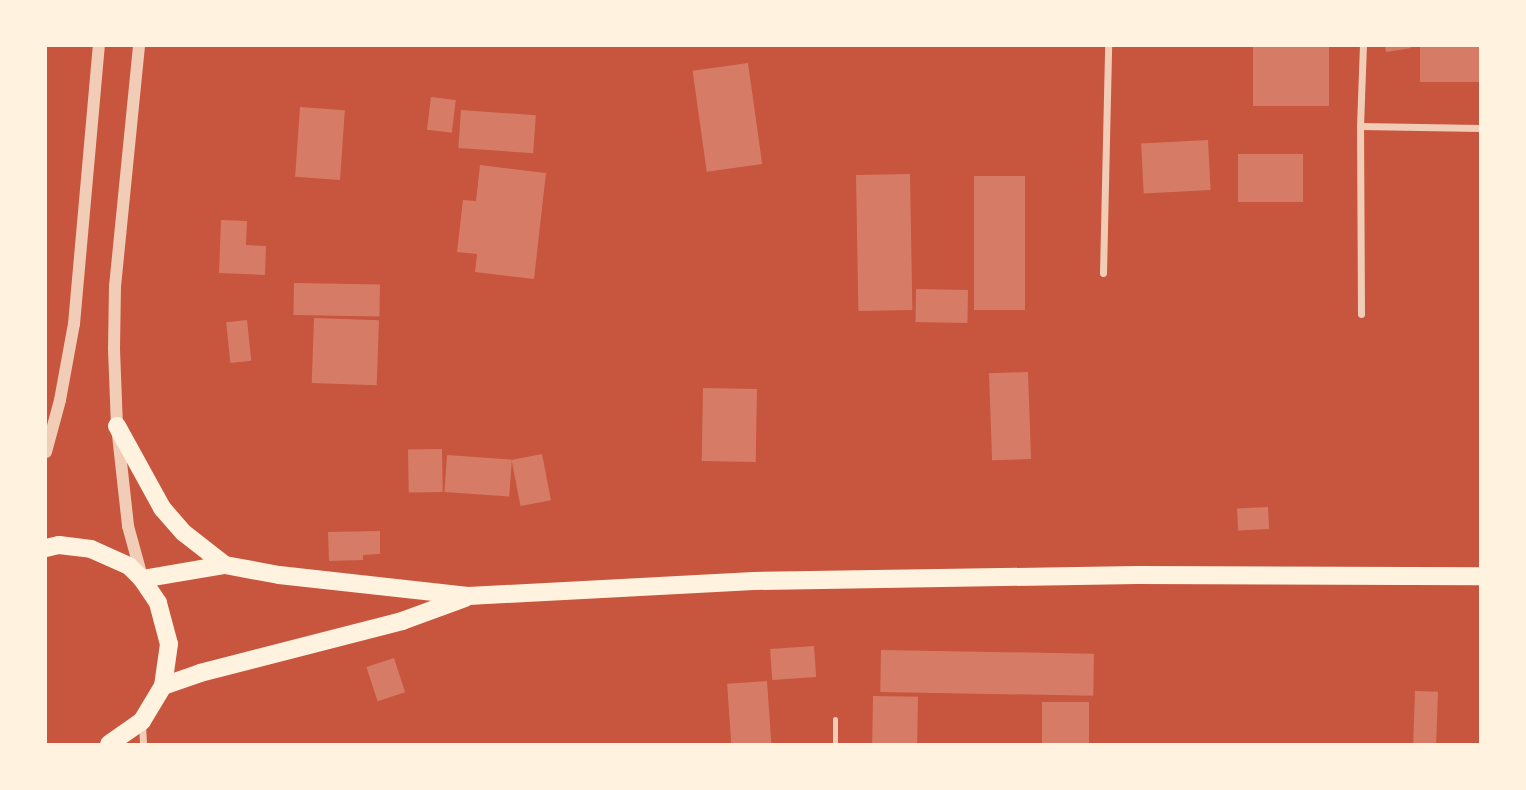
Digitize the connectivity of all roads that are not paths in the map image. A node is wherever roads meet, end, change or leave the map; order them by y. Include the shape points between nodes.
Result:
1 (99, 46) edge
2 (139, 46) edge
3 (1108, 46) edge
4 (1363, 46) edge
5 (1360, 126) junction
6 (1480, 128) edge
7 (1104, 273) dead end
8 (1361, 314) dead end
9 (117, 426) junction
10 (46, 452) edge
11 (46, 548) edge
12 (225, 565) junction
13 (1480, 576) edge
14 (142, 579) junction
15 (468, 596) junction
16 (163, 686) junction
17 (835, 719) dead end
18 (142, 721) junction
19 (109, 744) edge
20 (143, 744) edge
21 (835, 744) edge

1 - 10 street via 74,324
2 - 9 street via 119,238 114,349
3 - 7 street
4 - 5 street
5 - 6 street
5 - 8 street
9 - 12 main road via 162,509
9 - 14 street via 128,526
11 - 14 main road via 91,549 129,566
12 - 14 main road
12 - 15 main road
13 - 15 main road via 754,581
14 - 16 main road via 158,603 169,644
15 - 16 main road via 402,621
16 - 18 main road
17 - 21 lane
18 - 19 main road
18 - 20 street

